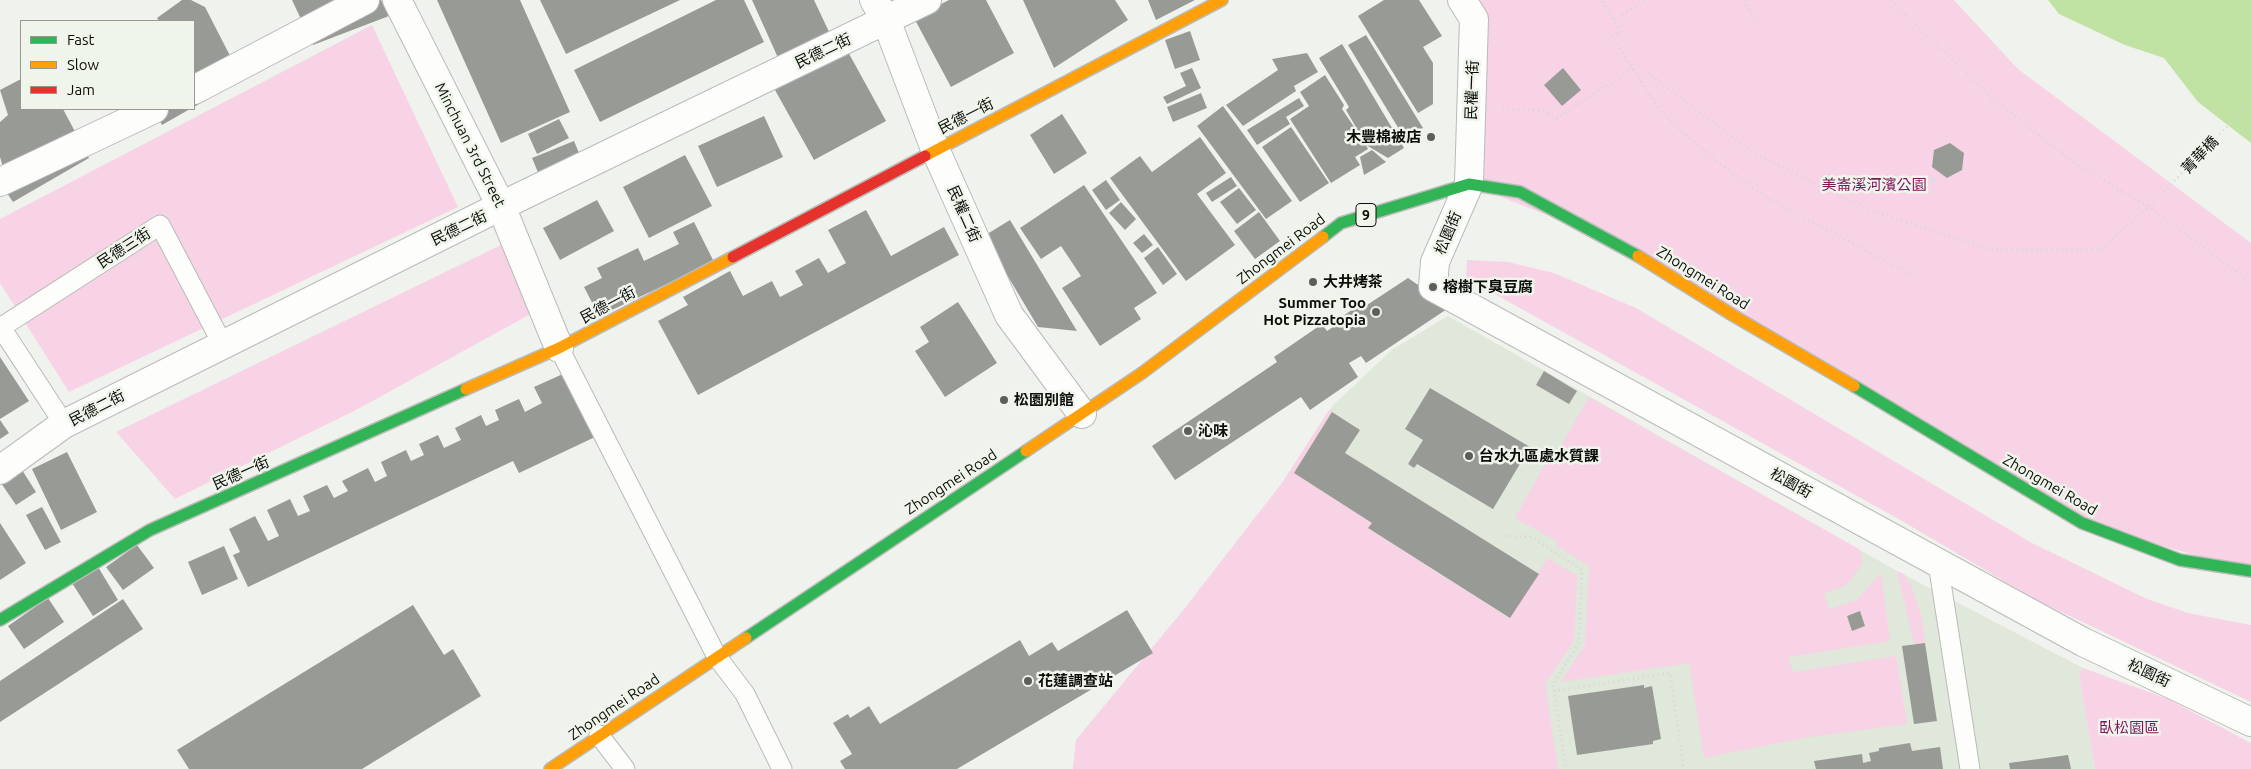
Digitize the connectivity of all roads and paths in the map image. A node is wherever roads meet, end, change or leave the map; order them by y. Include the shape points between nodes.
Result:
1 (365, 0) edge
2 (397, 0) edge
3 (927, 0) edge
4 (1222, 0) edge
5 (1462, 0) edge
6 (1600, 0) edge
7 (1645, 0) edge
8 (1744, 0) edge
9 (1891, 0) edge
10 (880, 10) edge
11 (1614, 20) junction
12 (1758, 22) dead end
13 (1633, 69) junction
14 (1648, 73) dead end
15 (195, 89) edge
16 (2251, 102) edge
17 (1471, 108) junction
18 (152, 110) edge
19 (935, 149) junction
20 (0, 182) edge
21 (1469, 184) junction
22 (502, 206) junction
23 (2148, 207) junction
24 (1916, 278) dead end
25 (2251, 282) edge
26 (0, 327) edge
27 (223, 345) junction
28 (559, 348) junction
29 (1082, 414) junction
30 (64, 424) junction
31 (0, 470) edge
32 (1505, 536) dead end
33 (1938, 563) junction
34 (2251, 571) edge
35 (0, 620) edge
36 (717, 657) junction
37 (1554, 691) junction
38 (2251, 722) edge
39 (599, 735) junction
40 (550, 769) edge
41 (625, 769) edge
42 (782, 769) edge
43 (1566, 769) edge
44 (1684, 769) edge
45 (1970, 769) edge

1 - 15 street
2 - 22 street, Minchuan 3rd Street
3 - 10 street, 民德二街
4 - 19 main road, 民德一街
5 - 17 street, 民權一街 via 1474,19
6 - 11 path
7 - 11 path
8 - 12 path
9 - 23 path via 1990,97 2078,165
10 - 19 street, 民權二街
10 - 22 street, 民德二街
11 - 13 path via 1621,32 1612,37
13 - 17 path via 1557,118 1540,110
13 - 24 path via 1662,114 1708,155 1766,197
14 - 23 path, 菁華橋 via 1752,153 1877,213 1993,250 2100,250
16 - 23 path, 菁華橋
17 - 21 street, 民權一街
18 - 20 street
19 - 28 main road, 民德一街
19 - 29 street, 民權二街 via 1009,315
21 - 29 main road, Zhongmei Road / 9 via 1341,223 1142,373
21 - 33 street, 松園街 via 1435,262 1433,287
21 - 34 main road, Zhongmei Road / 9 via 1520,192 1617,243 2082,523 2180,560
22 - 27 street, 民德二街
22 - 28 street, Minchuan 3rd Street
23 - 25 path
26 - 27 lane, 民德三街 via 160,225
26 - 30 lane
27 - 30 street, 民德二街
28 - 35 main road, 民德一街 via 150,530
28 - 36 lane
29 - 36 main road, Zhongmei Road / 9
30 - 31 street, 民德二街
32 - 37 path via 1532,538 1582,570 1579,643 1553,684
33 - 38 street, 松園街 via 2083,642
33 - 45 lane
36 - 39 main road, Zhongmei Road / 9
36 - 42 lane via 745,694
37 - 43 path
37 - 44 path via 1670,674
39 - 40 main road, Zhongmei Road / 9
39 - 41 lane

